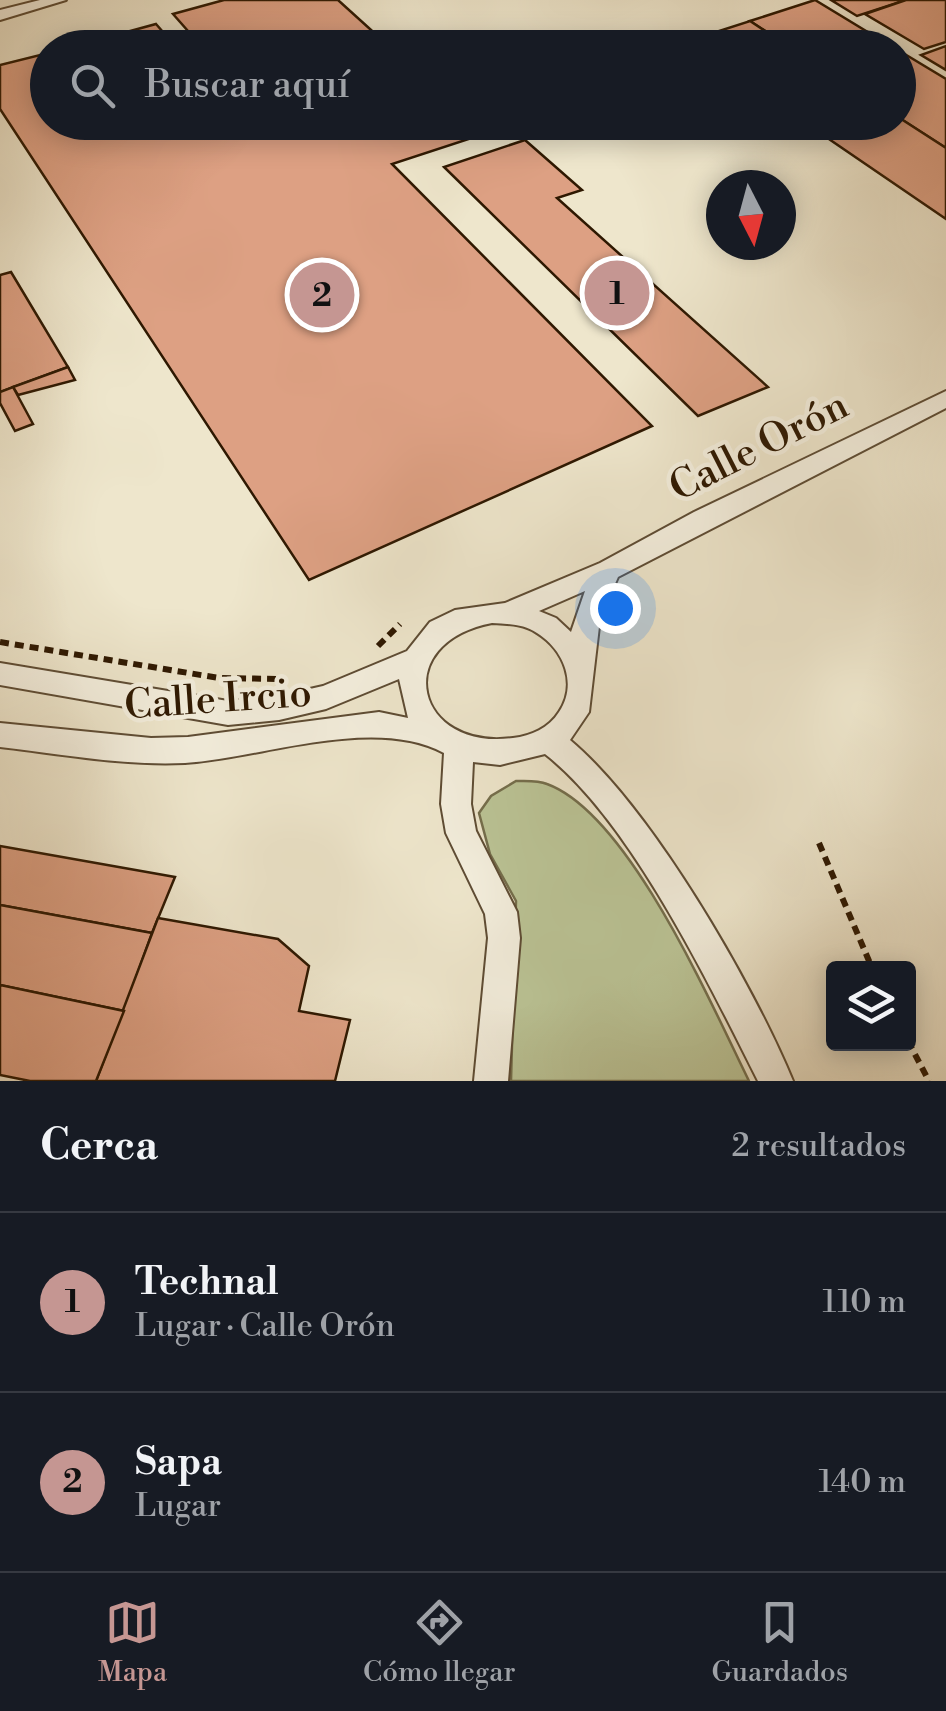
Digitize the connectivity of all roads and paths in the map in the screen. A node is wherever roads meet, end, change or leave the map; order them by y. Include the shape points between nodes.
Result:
1 (58, 0) edge
2 (0, 15) edge
3 (946, 399) edge
4 (610, 570) junction
5 (510, 612) junction
6 (400, 624) dead end
7 (0, 642) edge
8 (374, 650) dead end
9 (415, 660) junction
10 (581, 672) junction
11 (0, 674) edge
12 (292, 678) dead end
13 (0, 735) edge
14 (548, 740) junction
15 (450, 742) junction
16 (819, 843) dead end
17 (869, 961) edge
18 (913, 1051) edge
19 (491, 1081) edge
20 (776, 1081) edge
21 (929, 1081) edge

1 - 2 street
3 - 4 street, Calle Orón
4 - 5 street, Calle Orón
4 - 10 street via 586,621
5 - 9 street via 452,620 429,637
5 - 10 street via 543,622 568,644
6 - 8 path
7 - 12 path via 219,678
9 - 11 street, Calle Ircio via 326,698 228,713
9 - 15 street via 411,687 420,714
10 - 14 street via 580,698 569,721
13 - 15 street, Calle Ircio via 188,750 379,724
14 - 15 street via 505,754
14 - 20 street via 599,788 661,872 716,961
15 - 19 street via 460,832 501,912
16 - 17 path
18 - 21 path

